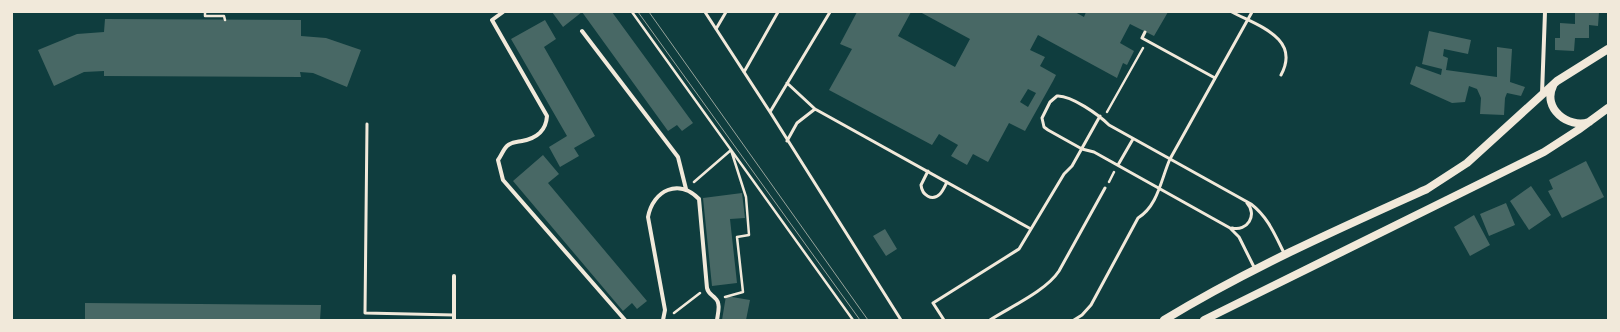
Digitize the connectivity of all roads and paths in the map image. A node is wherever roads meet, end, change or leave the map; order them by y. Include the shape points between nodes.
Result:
1 (205, 12) edge
2 (503, 12) edge
3 (632, 12) edge
4 (706, 12) edge
5 (726, 12) edge
6 (778, 12) edge
7 (830, 12) edge
8 (1232, 12) edge
9 (1252, 12) edge
10 (1544, 12) edge
11 (224, 20) dead end
12 (1247, 20) junction
13 (716, 28) junction
14 (582, 31) dead end
15 (1145, 32) dead end
16 (1147, 41) junction
17 (1608, 48) edge
18 (744, 72) junction
19 (1281, 74) dead end
20 (1215, 78) junction
21 (1557, 81) junction
22 (787, 83) junction
23 (1542, 94) junction
24 (1608, 108) edge
25 (815, 109) junction
26 (770, 112) junction
27 (1100, 116) junction
28 (1595, 118) junction
29 (367, 124) dead end
30 (1133, 139) junction
31 (787, 140) junction
32 (1082, 149) junction
33 (731, 150) junction
34 (1170, 159) junction
35 (1118, 165) junction
36 (928, 171) junction
37 (947, 182) junction
38 (1105, 188) joint
39 (1160, 188) junction
40 (686, 189) junction
41 (1245, 201) junction
42 (1230, 228) junction
43 (1031, 229) junction
44 (1285, 255) junction
45 (1256, 270) junction
46 (454, 276) dead end
47 (707, 288) junction
48 (716, 299) junction
49 (454, 315) junction
50 (672, 315) dead end
51 (454, 320) edge
52 (625, 320) edge
53 (664, 320) edge
54 (717, 320) edge
55 (853, 320) edge
56 (901, 320) edge
57 (944, 320) edge
58 (990, 320) edge
59 (1074, 320) edge
60 (1164, 320) edge
61 (1204, 320) edge

1 - 11 path via 206,16 224,16
2 - 52 street via 492,20 547,116 545,128 541,133 524,141 514,142 502,153 498,160 503,180
3 - 33 path
4 - 13 lane
5 - 13 lane
6 - 18 lane
7 - 22 lane
8 - 12 lane
9 - 12 lane
10 - 23 street
12 - 19 lane via 1274,35 1284,44 1287,56
12 - 20 lane
13 - 18 lane
14 - 40 street via 678,157
15 - 16 lane via 1142,38
16 - 20 lane
16 - 27 path via 1108,111
17 - 21 main road
18 - 26 lane
20 - 34 lane
21 - 23 main road
21 - 28 main road via 1550,92 1550,101 1560,116 1581,124
22 - 25 lane
22 - 26 lane
23 - 44 main road via 1467,163 1448,176 1427,189
24 - 28 main road
25 - 31 lane via 797,123
25 - 36 lane
26 - 31 lane
27 - 30 lane via 1109,125
27 - 32 lane
27 - 32 lane via 1062,96 1053,98 1043,114 1044,127
28 - 61 main road via 1544,152
29 - 49 lane via 365,313
30 - 34 lane
30 - 35 lane
31 - 56 lane
32 - 35 lane via 1094,152
32 - 43 lane
33 - 40 path
33 - 48 path via 746,197 749,234 737,237 743,292
33 - 55 path
34 - 39 lane
34 - 41 lane
35 - 38 path
35 - 39 lane
36 - 37 lane
36 - 37 lane via 921,185 923,193 927,196 939,195
37 - 43 lane
38 - 58 lane via 1052,280 1044,288
39 - 42 lane
39 - 59 lane via 1146,214 1138,218 1091,305
40 - 47 street via 699,199
40 - 53 street via 668,189 653,203 648,217 665,310
41 - 42 lane via 1252,210 1250,221 1241,228
41 - 44 lane via 1265,217
42 - 45 lane via 1239,237
43 - 57 lane via 1015,252 933,303
44 - 45 main road
45 - 60 main road via 1201,297
46 - 49 street
47 - 48 street
47 - 50 path
48 - 54 street via 719,307
49 - 51 street

